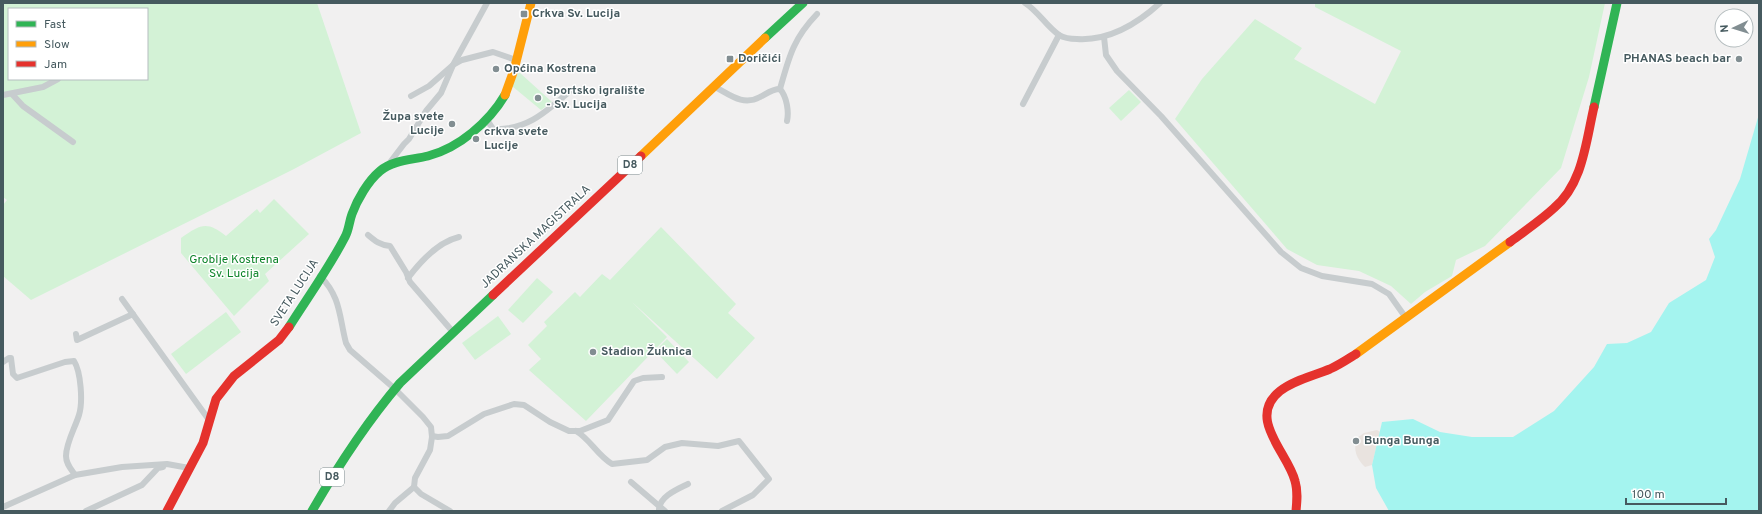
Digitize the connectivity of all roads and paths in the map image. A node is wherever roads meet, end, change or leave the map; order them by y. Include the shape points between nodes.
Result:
1 (487, 3) edge
2 (531, 3) edge
3 (802, 3) edge
4 (1160, 3) edge
5 (1617, 3) edge
6 (1029, 4) edge
7 (817, 14) dead end
8 (1059, 35) junction
9 (1104, 37) junction
10 (516, 60) junction
11 (453, 65) junction
12 (56, 80) edge
13 (713, 86) junction
14 (780, 90) junction
15 (569, 92) dead end
16 (12, 94) junction
17 (3, 95) edge
18 (411, 96) dead end
19 (1023, 104) dead end
20 (487, 120) junction
21 (786, 121) dead end
22 (73, 142) dead end
23 (387, 167) junction
24 (368, 235) dead end
25 (459, 237) dead end
26 (320, 276) junction
27 (408, 278) junction
28 (122, 299) dead end
29 (133, 314) junction
30 (1406, 318) junction
31 (453, 332) junction
32 (76, 334) dead end
33 (3, 362) edge
34 (662, 377) dead end
35 (395, 389) junction
36 (209, 420) junction
37 (576, 430) junction
38 (432, 436) junction
39 (189, 468) junction
40 (75, 475) junction
41 (630, 482) dead end
42 (688, 484) dead end
43 (414, 487) junction
44 (3, 507) edge
45 (659, 508) edge
46 (86, 511) edge
47 (167, 511) edge
48 (312, 511) edge
49 (389, 511) edge
50 (450, 511) edge
51 (666, 511) edge
52 (722, 511) edge
53 (1296, 511) edge

1 - 11 street, SVETA LUCIJA
2 - 10 street, SVETA LUCIJA
3 - 13 street, JADRANSKA MAGISTRALA / D8
4 - 9 street via 1130,26
5 - 30 street via 1581,165 1568,194 1555,208
6 - 8 street
7 - 14 street via 804,27 792,48
8 - 9 street via 1085,39
8 - 19 street
9 - 30 street via 1106,54 1117,72 1166,121 1281,252 1301,268 1322,276 1372,284 1389,294
10 - 11 street, SVETA LUCIJA via 488,52
10 - 20 street, SVETA LUCIJA via 506,92
11 - 18 street, SVETA LUCIJA via 429,86
11 - 23 street, SVETA LUCIJA via 441,93
12 - 16 street
13 - 14 street via 734,98 748,101 758,99 772,90
13 - 31 street, JADRANSKA MAGISTRALA / D8
14 - 21 street via 788,110
15 - 20 street via 528,124 501,130 493,129
16 - 17 street
16 - 22 street via 23,106
20 - 23 street, SVETA LUCIJA via 445,150 425,157 395,162
23 - 26 street, SVETA LUCIJA via 373,179 354,209 349,230
24 - 27 street via 384,246 390,246
25 - 27 street via 435,249
26 - 35 street via 332,290 350,350
26 - 36 street, SVETA LUCIJA via 279,340 234,376 222,390
27 - 31 street
28 - 29 street
29 - 32 street via 77,340
29 - 36 street
30 - 53 street via 1329,370 1282,389 1270,402 1267,424 1296,478
31 - 35 street, JADRANSKA MAGISTRALA / D8
33 - 40 street via 11,358 13,374 17,378 65,362 74,361 78,367 80,413 66,456 68,466
34 - 37 street via 634,381 608,420
35 - 38 street via 424,417 431,427
35 - 48 street, JADRANSKA MAGISTRALA / D8 via 353,444
36 - 39 street, SVETA LUCIJA via 203,443
37 - 38 street via 569,431 524,405 514,404 484,414 448,436
37 - 52 street via 612,464 647,460 665,447 682,443 718,446 739,441 769,479 753,495
38 - 43 street via 430,450 415,478
39 - 40 street via 167,464 122,467
39 - 46 street via 158,468 142,485
39 - 47 street, SVETA LUCIJA
40 - 44 street
41 - 45 street
42 - 45 street via 670,492
43 - 49 street
43 - 50 street
45 - 51 street

